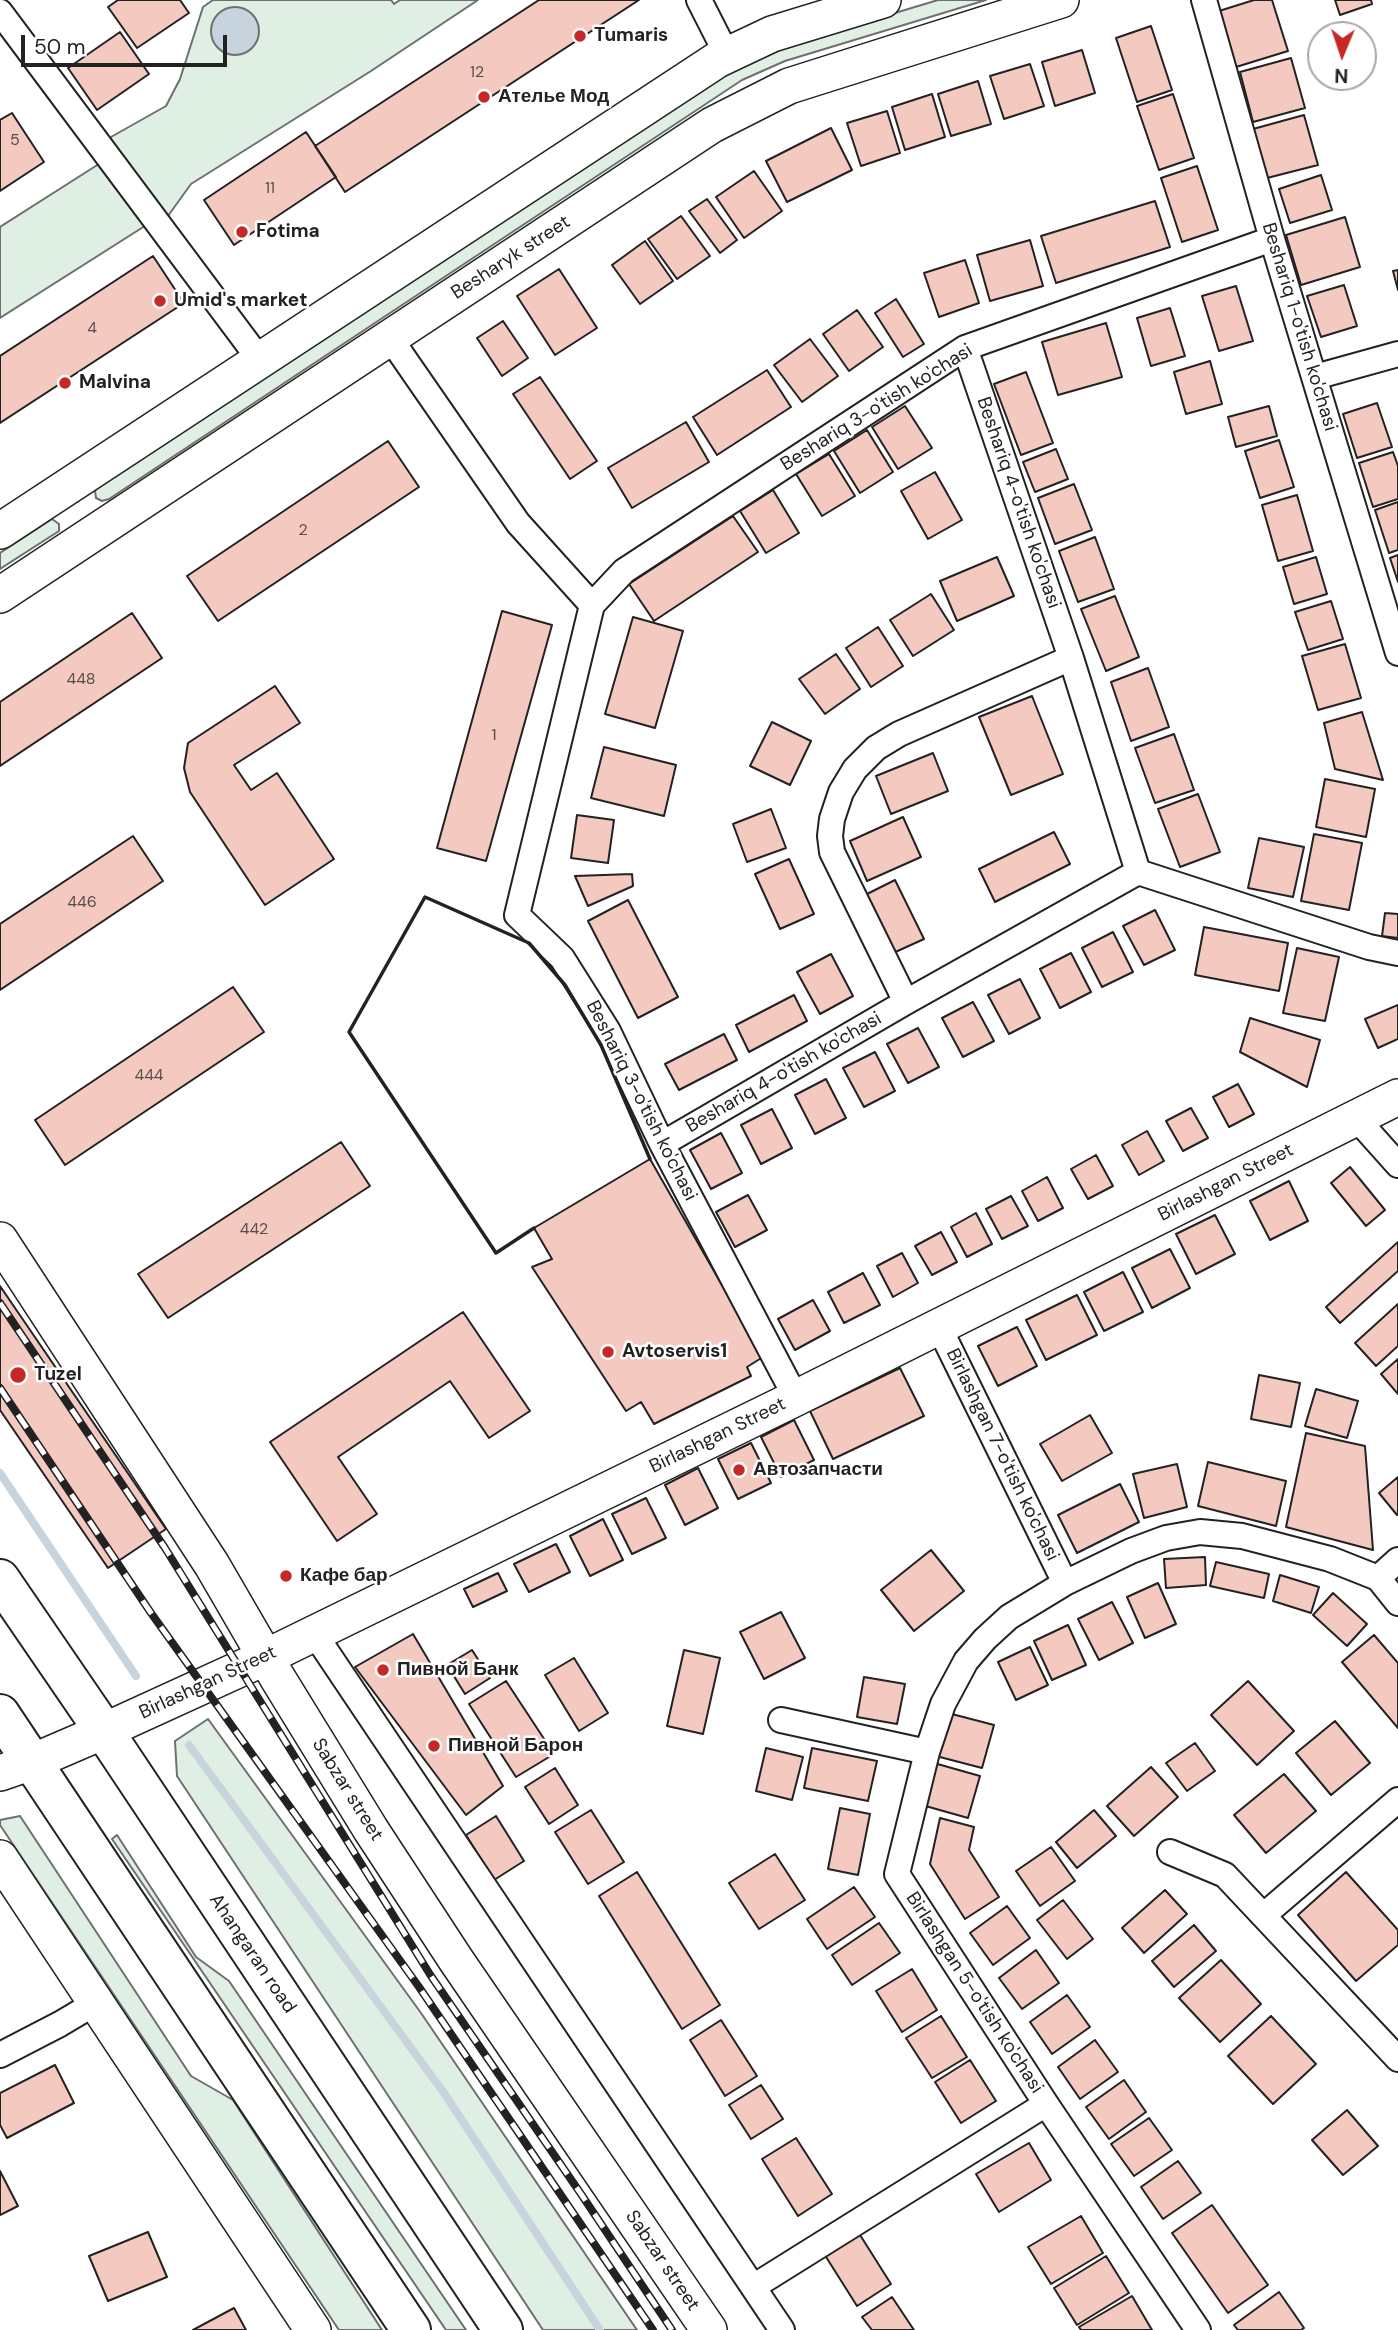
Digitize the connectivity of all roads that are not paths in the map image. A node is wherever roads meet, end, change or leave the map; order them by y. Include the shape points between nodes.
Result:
1 (699, 0) edge
2 (883, 0) edge
3 (1061, 0) edge
4 (1204, 0) edge
5 (0, 12) edge
6 (727, 55) junction
7 (1272, 239) junction
8 (390, 338) junction
9 (965, 348) junction
10 (1398, 354) edge
11 (260, 360) junction
12 (1315, 377) junction
13 (65, 489) junction
14 (0, 531) edge
15 (96, 531) junction
16 (0, 595) edge
17 (592, 605) junction
18 (1398, 653) edge
19 (1071, 658) junction
20 (1139, 872) junction
21 (1398, 953) edge
22 (906, 1002) junction
23 (1398, 1097) edge
24 (1356, 1118) junction
25 (662, 1144) junction
26 (1398, 1165) edge
27 (0, 1240) edge
28 (939, 1327) junction
29 (796, 1398) junction
30 (1398, 1560) edge
31 (1378, 1578) junction
32 (0, 1579) edge
33 (1065, 1583) junction
34 (1398, 1603) edge
35 (314, 1633) junction
36 (265, 1657) junction
37 (0, 1714) edge
38 (781, 1720) dead end
39 (104, 1731) junction
40 (927, 1752) junction
41 (16, 1767) edge
42 (1398, 1800) edge
43 (1170, 1852) dead end
44 (0, 1858) edge
45 (1264, 1915) junction
46 (97, 2002) junction
47 (0, 2055) edge
48 (1398, 2059) edge
49 (1046, 2104) junction
50 (753, 2287) junction
51 (313, 2330) edge
52 (411, 2330) edge
53 (503, 2330) edge
54 (709, 2330) edge
55 (782, 2330) edge
56 (1198, 2330) edge

1 - 6 street
2 - 6 main road via 772,34
3 - 8 main road, Besharyk street via 829,72 750,104
4 - 7 street, Beshariq 1-o'tish ko'chasi
5 - 11 street
6 - 11 main road
7 - 9 street, Beshariq 3-o'tish ko'chasi
7 - 12 street, Beshariq 1-o'tish ko'chasi
8 - 15 main road, Besharyk street
8 - 17 street via 518,523
9 - 17 street, Beshariq 3-o'tish ko'chasi via 624,571
9 - 19 street, Beshariq 4-o'tish ko'chasi
10 - 12 street
11 - 13 main road
12 - 18 street, Beshariq 1-o'tish ko'chasi
13 - 14 main road
13 - 15 main road
15 - 16 main road, Besharyk street
17 - 25 street, Beshariq 3-o'tish ko'chasi via 517,915 562,958 608,1031
19 - 20 street, Beshariq 4-o'tish ko'chasi
19 - 22 street via 899,734 876,748 841,792 832,820 832,852
20 - 21 street
20 - 22 street, Beshariq 4-o'tish ko'chasi
22 - 25 street, Beshariq 4-o'tish ko'chasi
23 - 24 main road, Birlashgan Street
24 - 26 street
24 - 28 main road, Birlashgan Street
25 - 29 street, Beshariq 3-o'tish ko'chasi
27 - 36 main road, Sabzar street via 212,1565
28 - 29 main road, Birlashgan Street
28 - 33 street, Birlashgan 7-o'tish ko'chasi
29 - 35 main road, Birlashgan Street
30 - 31 street
31 - 33 street, Birlashgan 5-o'tish ko'chasi via 1282,1545 1200,1532 1142,1547
31 - 34 street, Birlashgan 5-o'tish ko'chasi
32 - 39 highway, Ahangaran road
33 - 40 street, Birlashgan 5-o'tish ko'chasi via 1009,1617 965,1661 943,1704
35 - 36 main road, Birlashgan Street
35 - 50 street
36 - 39 main road, Birlashgan Street
36 - 54 main road, Sabzar street via 449,1949
37 - 41 highway
38 - 40 street
39 - 41 main road, Birlashgan Street
39 - 53 highway, Ahangaran road
40 - 49 street, Birlashgan 5-o'tish ko'chasi via 897,1874
41 - 52 highway
42 - 45 street
43 - 45 street via 1225,1875
44 - 46 main road
45 - 48 street
46 - 47 street
46 - 51 main road
49 - 50 street
49 - 56 street, Birlashgan 5-o'tish ko'chasi
50 - 55 street

